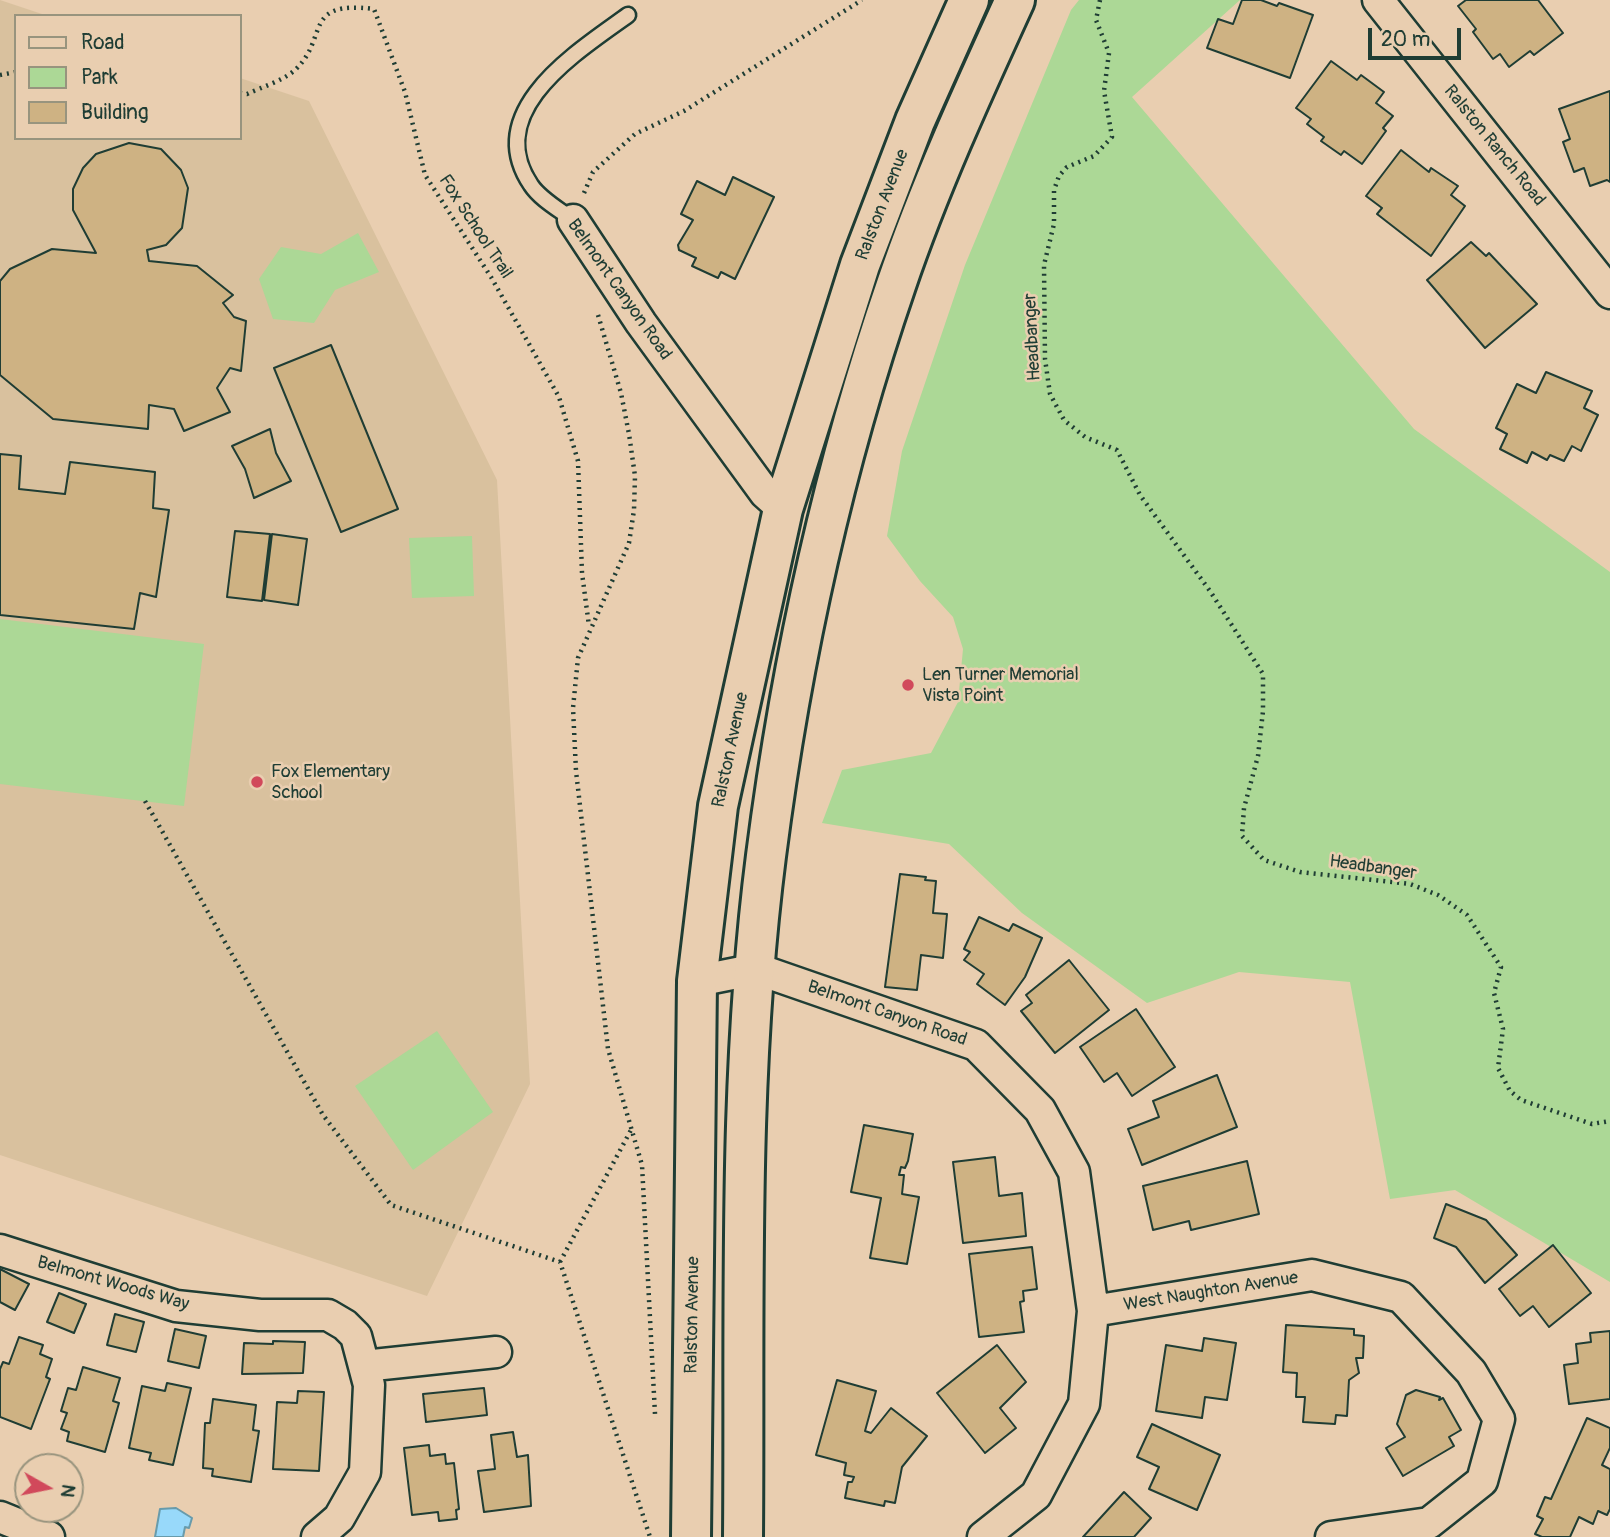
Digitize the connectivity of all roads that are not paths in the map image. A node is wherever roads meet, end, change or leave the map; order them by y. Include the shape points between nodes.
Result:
1 (969, 0) edge
2 (1015, 0) edge
3 (1378, 0) edge
4 (628, 15) dead end
5 (573, 220) joint
6 (1610, 293) edge
7 (783, 509) junction
8 (757, 968) junction
9 (697, 981) junction
10 (0, 1250) edge
11 (1093, 1311) junction
12 (496, 1352) dead end
13 (364, 1366) junction
14 (0, 1517) edge
15 (49, 1537) edge
16 (317, 1537) edge
17 (691, 1537) edge
18 (743, 1537) edge
19 (984, 1537) edge
20 (1331, 1537) edge

1 - 7 main road, Ralston Avenue via 915,121 860,265
2 - 8 main road via 906,258 839,470 814,571 782,744
3 - 6 street, Ralston Ranch Road
4 - 5 lane, Belmont Canyon Road via 562,63 541,85 516,139 518,158 532,187
5 - 7 street, Belmont Canyon Road via 641,323 765,493
7 - 9 main road, Ralston Avenue via 718,806
8 - 9 street
8 - 11 street, Belmont Canyon Road via 976,1045 1013,1082 1040,1110 1074,1172
8 - 18 main road via 748,1100
9 - 17 main road, Ralston Avenue
10 - 13 street, Belmont Woods Way via 176,1306 260,1315 328,1315 356,1336
11 - 19 street, Belmont Canyon Road via 1084,1404 1036,1495
11 - 20 street, West Naughton Avenue via 1312,1275 1401,1297 1471,1372 1499,1419 1482,1481 1429,1523
12 - 13 street
13 - 16 street, Belmont Woods Way via 369,1385 365,1472 339,1518
14 - 15 street

